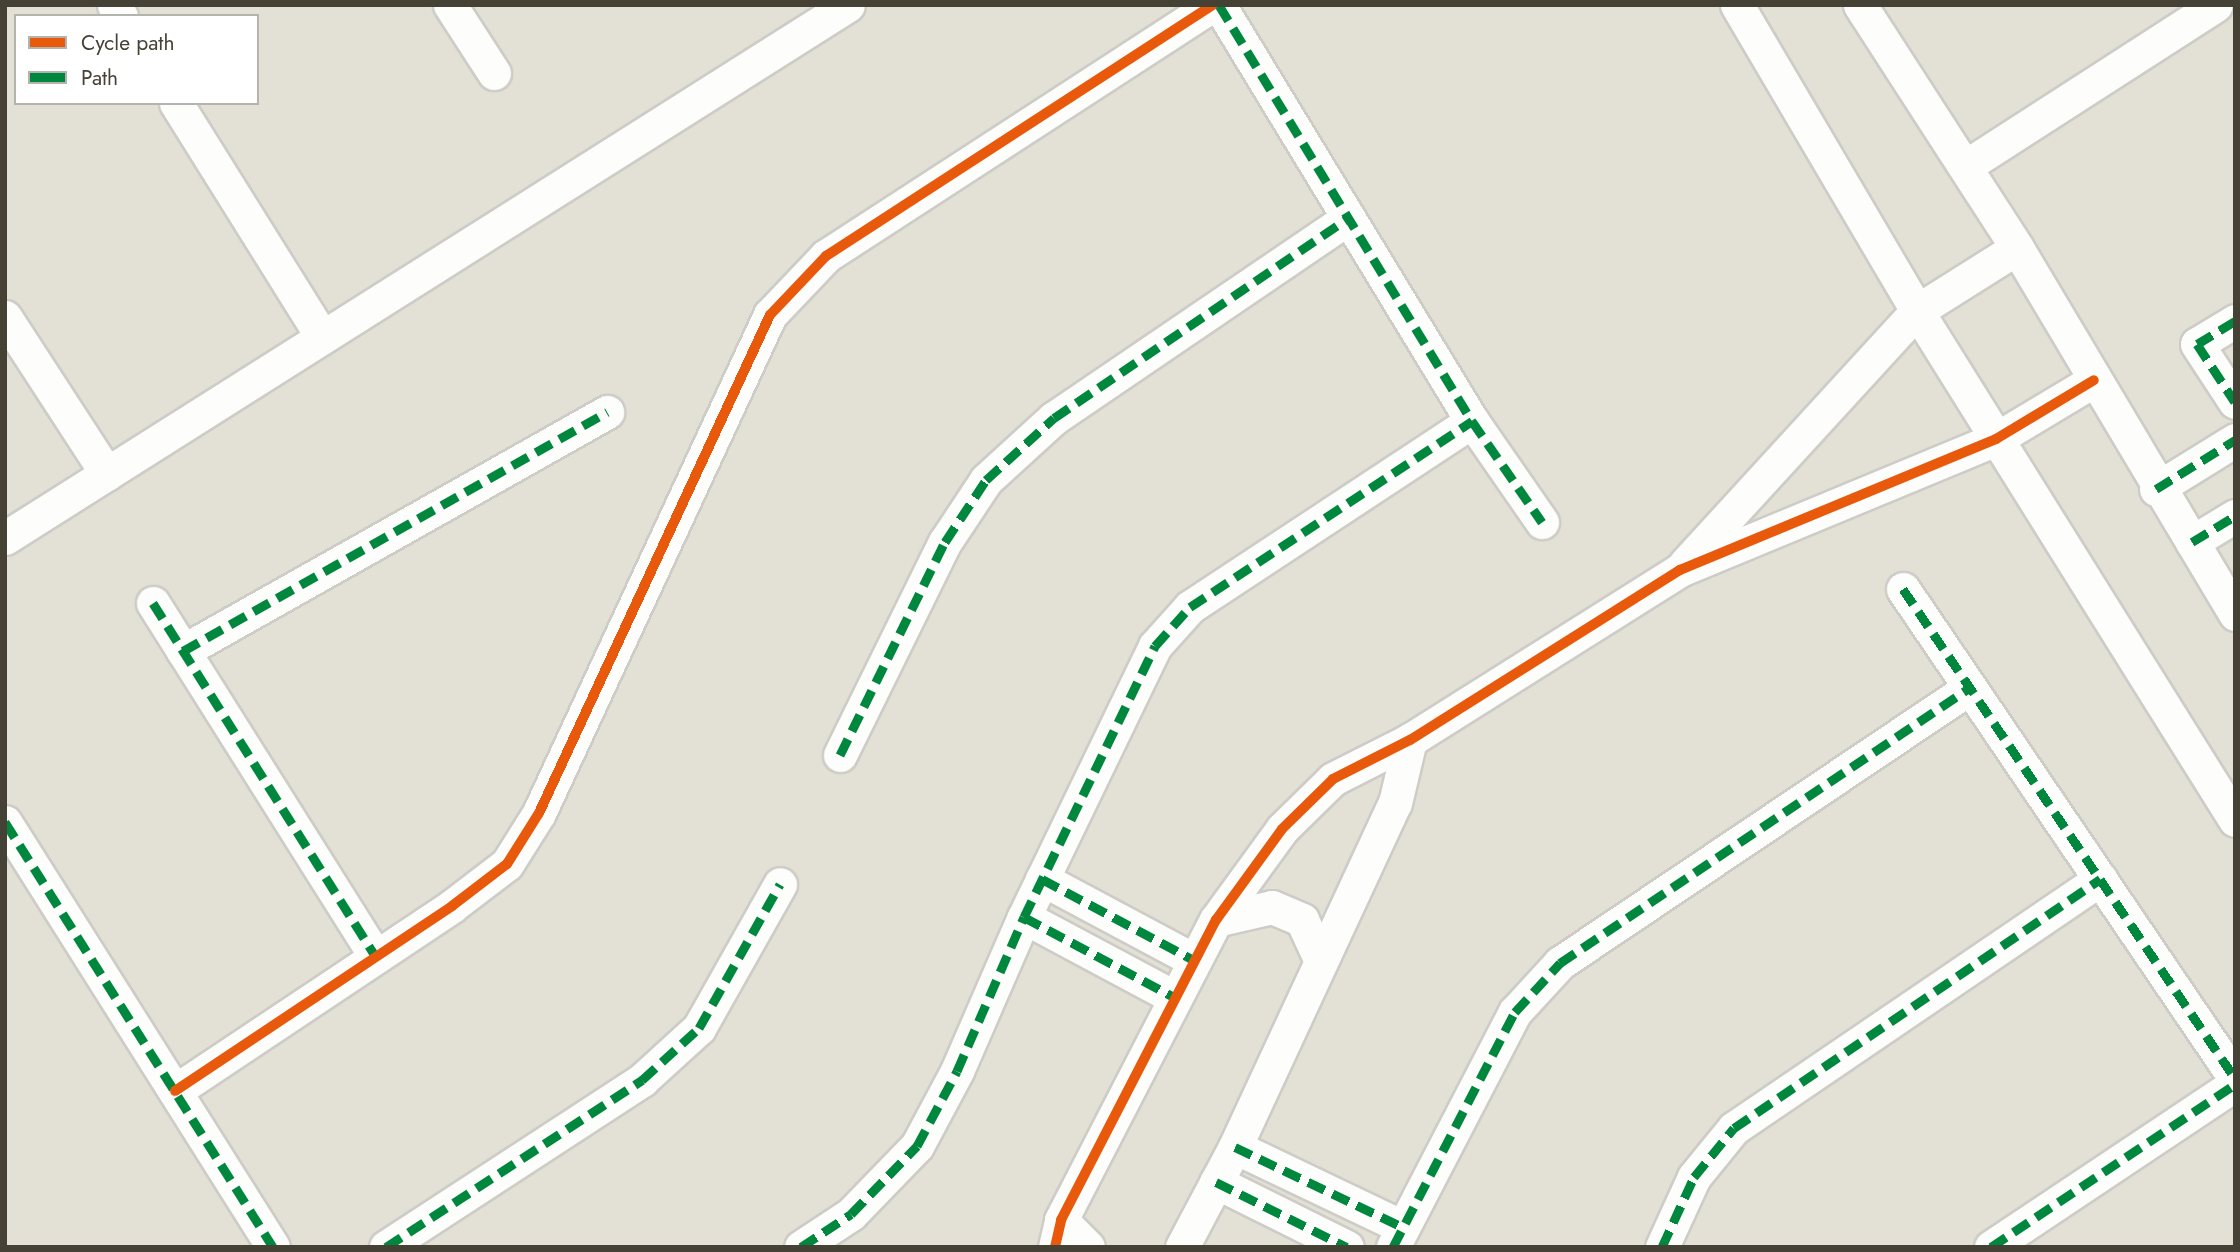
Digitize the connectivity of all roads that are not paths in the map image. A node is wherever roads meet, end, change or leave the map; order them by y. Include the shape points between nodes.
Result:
1 (450, 5) edge
2 (848, 5) edge
3 (1213, 5) edge
4 (1219, 5) edge
5 (1737, 5) edge
6 (1860, 5) edge
7 (2216, 5) edge
8 (494, 73) dead end
9 (177, 105) edge
10 (1966, 166) junction
11 (1348, 218) junction
12 (2017, 248) junction
13 (1917, 311) junction
14 (5, 317) edge
15 (2235, 321) edge
16 (322, 337) junction
17 (2094, 380) junction
18 (2235, 402) edge
19 (607, 412) dead end
20 (1472, 421) junction
21 (1996, 439) junction
22 (2235, 440) edge
23 (107, 474) junction
24 (2156, 489) junction
25 (2235, 516) edge
26 (1542, 523) dead end
27 (5, 538) edge
28 (2192, 542) junction
29 (1679, 570) junction
30 (1903, 589) dead end
31 (153, 603) dead end
32 (2235, 614) edge
33 (183, 651) junction
34 (1970, 688) junction
35 (1410, 740) junction
36 (840, 755) dead end
37 (2235, 820) edge
38 (5, 822) edge
39 (1042, 879) junction
40 (2100, 879) junction
41 (780, 884) dead end
42 (1024, 917) junction
43 (1216, 920) junction
44 (376, 957) junction
45 (1194, 960) junction
46 (1321, 961) junction
47 (1174, 997) junction
48 (2235, 1078) edge
49 (2235, 1084) edge
50 (175, 1091) junction
51 (1235, 1147) junction
52 (1216, 1182) junction
53 (1058, 1233) edge
54 (1398, 1237) edge
55 (273, 1247) edge
56 (386, 1247) edge
57 (801, 1247) edge
58 (1088, 1247) edge
59 (1182, 1247) edge
60 (1346, 1247) edge
61 (1662, 1247) edge
62 (1991, 1247) edge

1 - 8 street
2 - 16 street
3 - 44 street via 826,256 770,315 539,813 507,864
4 - 11 street
5 - 13 street
6 - 10 street
7 - 10 street
9 - 16 street
10 - 12 street
11 - 20 street
11 - 36 street via 1054,418 986,481 945,541
12 - 13 street
12 - 17 street
13 - 21 street
13 - 29 street
14 - 23 street
15 - 18 street via 2197,344
16 - 23 street
17 - 21 street
17 - 24 street
19 - 33 street
20 - 26 street
20 - 39 street via 1190,607 1155,646
21 - 29 street
21 - 37 street
22 - 24 street
23 - 27 street
24 - 28 street
25 - 28 street
28 - 32 street
29 - 35 street
30 - 34 street
31 - 33 street
33 - 44 street
34 - 40 street
34 - 54 street via 1560,963 1515,1012 1489,1070
35 - 43 street via 1333,779 1282,829
35 - 46 street via 1395,803
38 - 50 street
39 - 42 street
39 - 45 street
40 - 48 street
40 - 61 street via 1734,1128 1694,1177
41 - 56 street via 699,1028 642,1080
42 - 47 street
42 - 57 street via 957,1071 917,1146 851,1214
43 - 45 street
43 - 46 street via 1272,907 1302,920
44 - 50 street
45 - 47 street
46 - 51 street
47 - 53 street
49 - 62 street
50 - 55 street
51 - 52 street
51 - 54 street
52 - 59 street
52 - 60 street
53 - 58 street

